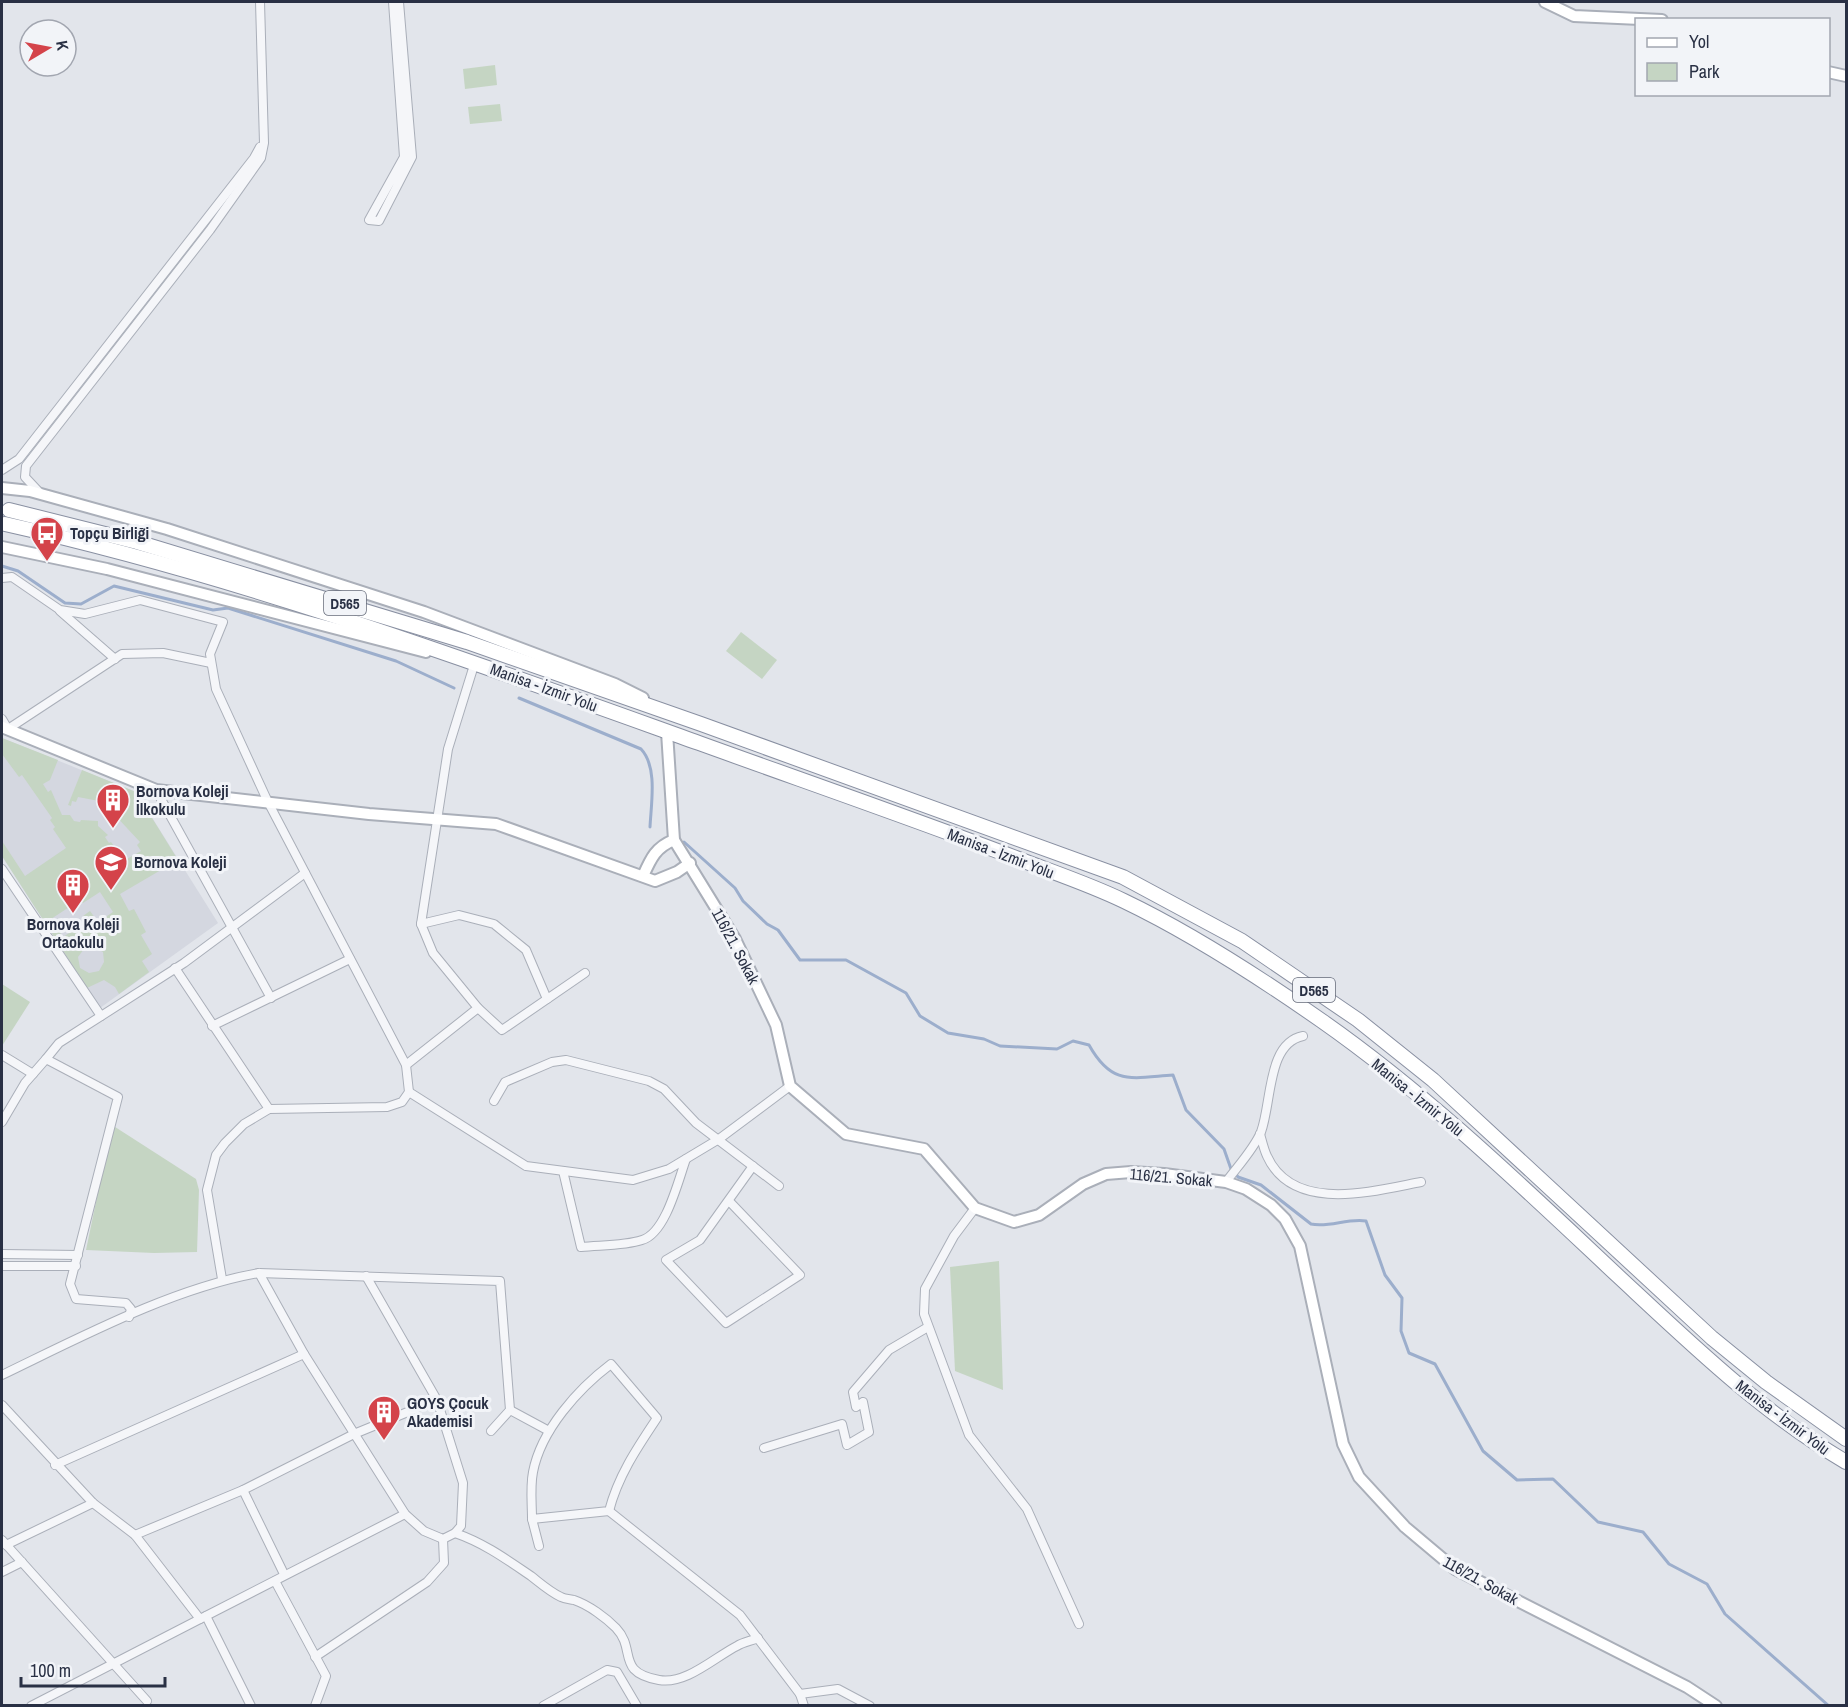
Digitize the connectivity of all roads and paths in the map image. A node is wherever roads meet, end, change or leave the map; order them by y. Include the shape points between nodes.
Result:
1 (255, 2) edge
2 (260, 2) edge
3 (393, 2) edge
4 (399, 2) edge
5 (1545, 2) edge
6 (1635, 19) edge
7 (1830, 72) edge
8 (1846, 76) edge
9 (2, 470) edge
10 (2, 488) edge
11 (42, 494) junction
12 (9, 510) dead end
13 (5, 524) dead end
14 (2, 547) edge
15 (2, 578) edge
16 (60, 610) junction
17 (115, 659) junction
18 (471, 661) junction
19 (211, 663) junction
20 (675, 715) junction
21 (2, 719) edge
22 (4, 728) edge
23 (667, 732) junction
24 (156, 790) junction
25 (268, 802) junction
26 (438, 821) junction
27 (674, 840) junction
28 (690, 862) junction
29 (2, 869) edge
30 (305, 873) junction
31 (644, 876) junction
32 (421, 924) junction
33 (232, 927) junction
34 (350, 959) junction
35 (175, 968) junction
36 (585, 973) dead end
37 (271, 998) junction
38 (547, 999) junction
39 (478, 1008) junction
40 (101, 1016) junction
41 (212, 1026) junction
42 (1302, 1036) dead end
43 (2, 1055) edge
44 (46, 1059) junction
45 (406, 1065) junction
46 (33, 1074) junction
47 (790, 1086) junction
48 (409, 1092) junction
49 (494, 1101) dead end
50 (269, 1109) junction
51 (2, 1122) edge
52 (1260, 1134) junction
53 (719, 1139) junction
54 (686, 1159) junction
55 (753, 1166) junction
56 (563, 1171) junction
57 (1226, 1182) junction
58 (1421, 1182) dead end
59 (779, 1186) dead end
60 (729, 1201) junction
61 (975, 1208) junction
62 (2, 1254) edge
63 (78, 1255) junction
64 (2, 1266) edge
65 (76, 1266) junction
66 (259, 1273) junction
67 (366, 1276) junction
68 (222, 1279) junction
69 (129, 1317) junction
70 (928, 1327) junction
71 (304, 1354) junction
72 (2, 1375) edge
73 (437, 1400) junction
74 (2, 1405) edge
75 (510, 1410) junction
76 (491, 1431) dead end
77 (549, 1431) junction
78 (354, 1434) junction
79 (1846, 1439) edge
80 (764, 1448) dead end
81 (1846, 1462) edge
82 (55, 1465) junction
83 (243, 1490) junction
84 (93, 1503) junction
85 (609, 1511) junction
86 (405, 1514) junction
87 (532, 1519) junction
88 (455, 1533) junction
89 (135, 1534) junction
90 (443, 1539) junction
91 (4, 1542) edge
92 (539, 1546) dead end
93 (22, 1562) junction
94 (2, 1572) edge
95 (284, 1574) junction
96 (274, 1581) junction
97 (203, 1617) junction
98 (1078, 1624) dead end
99 (758, 1638) junction
100 (315, 1657) junction
101 (113, 1663) junction
102 (800, 1694) junction
103 (147, 1701) dead end
104 (31, 1706) edge
105 (251, 1706) edge
106 (315, 1706) edge
107 (543, 1706) edge
108 (637, 1706) edge
109 (804, 1706) edge
110 (870, 1706) edge
111 (1716, 1706) edge

1 - 9 street via 259,151 19,459
2 - 11 street via 264,143 261,158 210,230 26,466 25,477
3 - 4 street via 404,157 369,220 379,220 412,157
5 - 6 street via 1574,16
7 - 8 street
10 - 11 street
11 - 20 street via 122,514 424,612 615,684
12 - 20 highway, Manisa - İzmir Yolu / D565 via 127,539 352,605
13 - 18 highway, Manisa - İzmir Yolu / D565 via 115,548
14 - 18 street via 107,569 398,646
15 - 16 street via 12,577
16 - 17 street
16 - 19 street via 85,614 141,600 223,622 210,654
17 - 19 street via 122,654 163,653
17 - 22 street
18 - 23 highway, Manisa - İzmir Yolu / D565
18 - 26 street via 448,749
19 - 25 street via 216,689
20 - 79 highway, Manisa - İzmir Yolu / D565 via 1123,877 1242,942 1358,1020 1433,1080 1712,1338
21 - 22 street
22 - 24 street
23 - 27 street
23 - 81 highway, Manisa - İzmir Yolu / D565 via 1118,898 1230,960 1322,1021 1423,1099 1749,1393
24 - 25 street
24 - 33 street
25 - 26 street
25 - 30 street
26 - 31 street via 496,824
26 - 32 street
27 - 28 street, 116/21. Sokak
27 - 31 street via 653,854
28 - 31 street via 655,881
28 - 47 street, 116/21. Sokak via 735,939 776,1025
29 - 40 street
30 - 33 street
30 - 34 street
32 - 38 street via 459,915 495,924 526,950
32 - 39 street via 433,953
33 - 35 street
33 - 37 street
34 - 37 street
34 - 45 street
35 - 40 street
35 - 41 street
36 - 38 street
37 - 41 street
38 - 39 street via 502,1030
39 - 45 street
40 - 44 street via 59,1043
41 - 50 street
42 - 52 street via 1291,1038 1276,1056
43 - 46 street
44 - 46 street
44 - 63 street via 118,1097
45 - 48 street
46 - 51 street
47 - 53 street
47 - 61 street, 116/21. Sokak via 846,1134 924,1149
48 - 50 street via 402,1102 387,1107
48 - 56 street via 526,1166
49 - 53 street via 505,1082 566,1060 649,1081 664,1089 696,1123
50 - 68 street via 243,1124 216,1155 207,1192
52 - 57 street
52 - 58 street via 1267,1158 1282,1177 1311,1191 1336,1194
53 - 54 street
53 - 55 street
54 - 56 street via 669,1170 633,1180
54 - 56 street via 664,1220 654,1233 642,1240 581,1247
55 - 59 street
55 - 60 street
57 - 61 street, 116/21. Sokak via 1131,1172 1106,1174 1083,1184 1039,1215 1014,1222
57 - 111 street, 116/21. Sokak via 1271,1205 1293,1230 1300,1246 1343,1444 1359,1477 1386,1507 1455,1569 1688,1686
60 - 60 street via 700,1240 666,1260 726,1323 800,1275
61 - 70 street via 954,1236 925,1289
62 - 63 street
63 - 65 street
64 - 65 street
65 - 69 street via 70,1284 75,1299 126,1303 131,1309
66 - 67 street
66 - 68 street
66 - 71 street
67 - 73 street
67 - 75 street via 500,1281
68 - 69 street
69 - 72 street
70 - 80 street via 889,1350 853,1392 856,1407 863,1402 869,1432 847,1445 842,1424
70 - 98 street via 969,1435 1027,1509
71 - 78 street
71 - 82 street
73 - 78 street
73 - 88 street via 464,1483 461,1526
74 - 82 street
75 - 76 street
75 - 77 street
77 - 85 street via 588,1382 611,1364 657,1418 632,1456 614,1491
77 - 87 street via 533,1472
78 - 83 street
78 - 86 street
82 - 84 street
83 - 89 street
83 - 95 street
84 - 89 street
84 - 91 street
85 - 87 street
85 - 99 street via 703,1584 740,1616
86 - 90 street via 424,1531
86 - 95 street
87 - 92 street
88 - 90 street
88 - 99 street via 494,1550 562,1598 575,1600 593,1611 616,1629 624,1639 629,1665 645,1676 667,1681 683,1676
89 - 97 street
90 - 100 street via 444,1563 428,1582
91 - 93 street
93 - 94 street
93 - 101 street
95 - 96 street
96 - 97 street
96 - 100 street
97 - 101 street
97 - 105 street
99 - 102 street
100 - 106 street via 326,1676
101 - 103 street
101 - 104 street
102 - 109 street
102 - 110 street via 838,1689
107 - 108 street via 607,1670 617,1672

